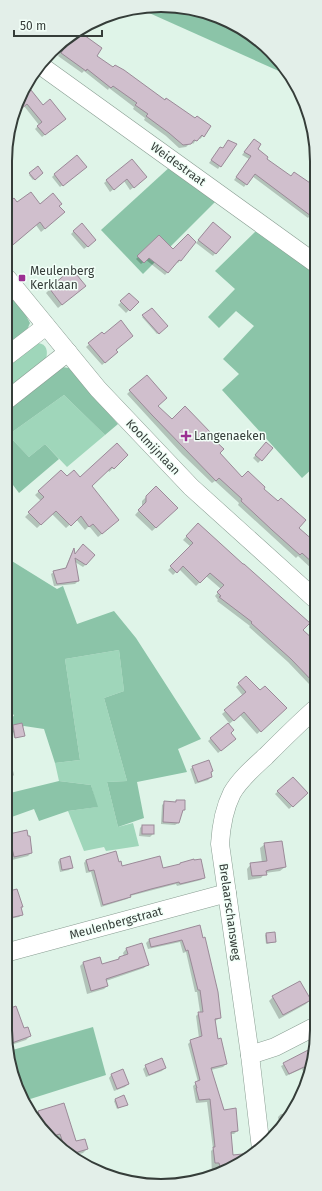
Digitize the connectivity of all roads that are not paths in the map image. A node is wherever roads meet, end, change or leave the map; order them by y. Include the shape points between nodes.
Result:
1 (45, 68) edge
2 (310, 259) edge
3 (12, 283) edge
4 (46, 326) junction
5 (12, 352) edge
6 (68, 352) junction
7 (12, 396) edge
8 (310, 594) edge
9 (310, 714) edge
10 (227, 893) junction
11 (12, 951) edge
12 (310, 1028) edge
13 (250, 1055) junction
14 (260, 1141) edge

1 - 2 street, Weidestraat
3 - 4 street, Koolmijnlaan
4 - 5 street
4 - 6 street, Koolmijnlaan
6 - 7 street
6 - 8 street, Koolmijnlaan via 98,389 191,487
9 - 10 street, Brelaarschansweg via 248,773 226,807 220,844
10 - 11 street, Meulenbergstraat
10 - 13 street, Brelaarschansweg
12 - 13 street via 275,1047
13 - 14 street, Brelaarschansweg

